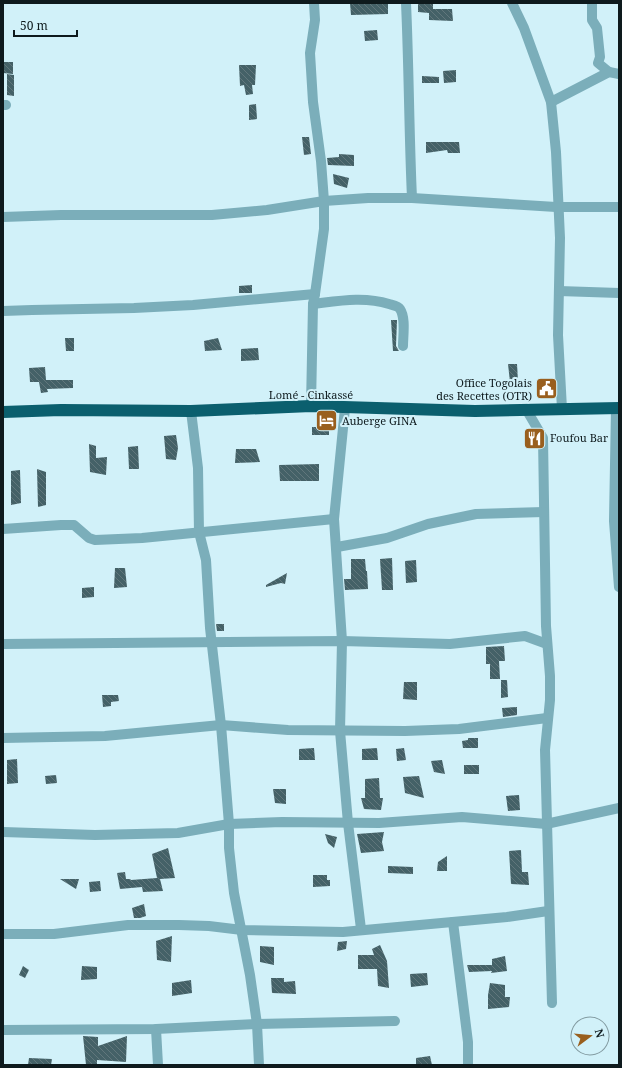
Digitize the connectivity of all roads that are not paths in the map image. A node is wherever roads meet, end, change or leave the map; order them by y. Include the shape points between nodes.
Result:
1 (314, 3) edge
2 (406, 3) edge
3 (512, 3) edge
4 (592, 3) edge
5 (614, 73) edge
6 (551, 102) junction
7 (412, 198) junction
8 (324, 201) junction
9 (558, 207) junction
10 (619, 207) edge
11 (3, 218) edge
12 (559, 291) junction
13 (619, 293) edge
14 (314, 299) junction
15 (3, 312) edge
16 (403, 346) dead end
17 (310, 406) junction
18 (345, 408) junction
19 (617, 408) edge
20 (526, 409) junction
21 (562, 409) junction
22 (191, 411) junction
23 (3, 412) edge
24 (544, 512) junction
25 (334, 519) junction
26 (616, 521) edge
27 (3, 529) edge
28 (199, 532) junction
29 (337, 547) junction
30 (619, 587) edge
31 (342, 641) junction
32 (212, 642) junction
33 (3, 644) edge
34 (547, 644) junction
35 (547, 718) junction
36 (221, 725) junction
37 (340, 731) junction
38 (3, 738) edge
39 (619, 808) edge
40 (348, 823) junction
41 (229, 824) junction
42 (546, 824) junction
43 (3, 832) edge
44 (548, 911) junction
45 (453, 922) junction
46 (361, 929) junction
47 (242, 930) junction
48 (3, 934) edge
49 (552, 1003) dead end
50 (396, 1021) dead end
51 (257, 1024) junction
52 (156, 1029) junction
53 (3, 1030) edge
54 (158, 1065) edge
55 (259, 1065) edge
56 (468, 1065) edge

1 - 8 street via 315,20 310,53
2 - 7 street
3 - 6 street via 524,28
4 - 5 street via 592,20 597,28 600,57 598,63
5 - 6 street
6 - 9 street
7 - 8 street
7 - 9 street
8 - 11 street via 212,215 68,215
8 - 14 street via 324,229
9 - 10 street
9 - 12 street
12 - 13 street
12 - 21 street via 558,335
14 - 15 street
14 - 16 street via 367,299 396,306 400,309 403,319
14 - 17 street
17 - 18 highway, Lomé - Cinkassé
17 - 22 highway, Lomé - Cinkassé
18 - 20 highway, Lomé - Cinkassé via 475,411
18 - 25 street
19 - 21 highway, Lomé - Cinkassé
19 - 26 street
20 - 21 highway, Lomé - Cinkassé
20 - 24 street via 544,438
22 - 23 highway, Lomé - Cinkassé
22 - 28 street via 198,468
24 - 29 street via 476,514 428,524 387,538
24 - 34 street
25 - 28 street
25 - 29 street
26 - 30 street
27 - 28 street via 74,525 88,538 95,540
28 - 32 street via 206,560
29 - 31 street
31 - 32 street
31 - 34 street via 450,644 525,636
31 - 37 street
32 - 33 street
32 - 36 street
34 - 35 street via 550,676
35 - 37 street via 459,729
35 - 42 street
36 - 37 street
36 - 38 street via 105,736
36 - 41 street
37 - 40 street
39 - 42 street
40 - 41 street
40 - 42 street via 462,818
40 - 46 street
41 - 43 street via 178,834
41 - 47 street via 234,893
42 - 44 street
44 - 45 street
44 - 49 street
45 - 46 street
45 - 56 street via 468,1042
46 - 47 street via 343,932
47 - 48 street via 209,926 128,925 54,934
47 - 51 street
50 - 51 street
51 - 52 street
51 - 55 street
52 - 53 street
52 - 54 street

